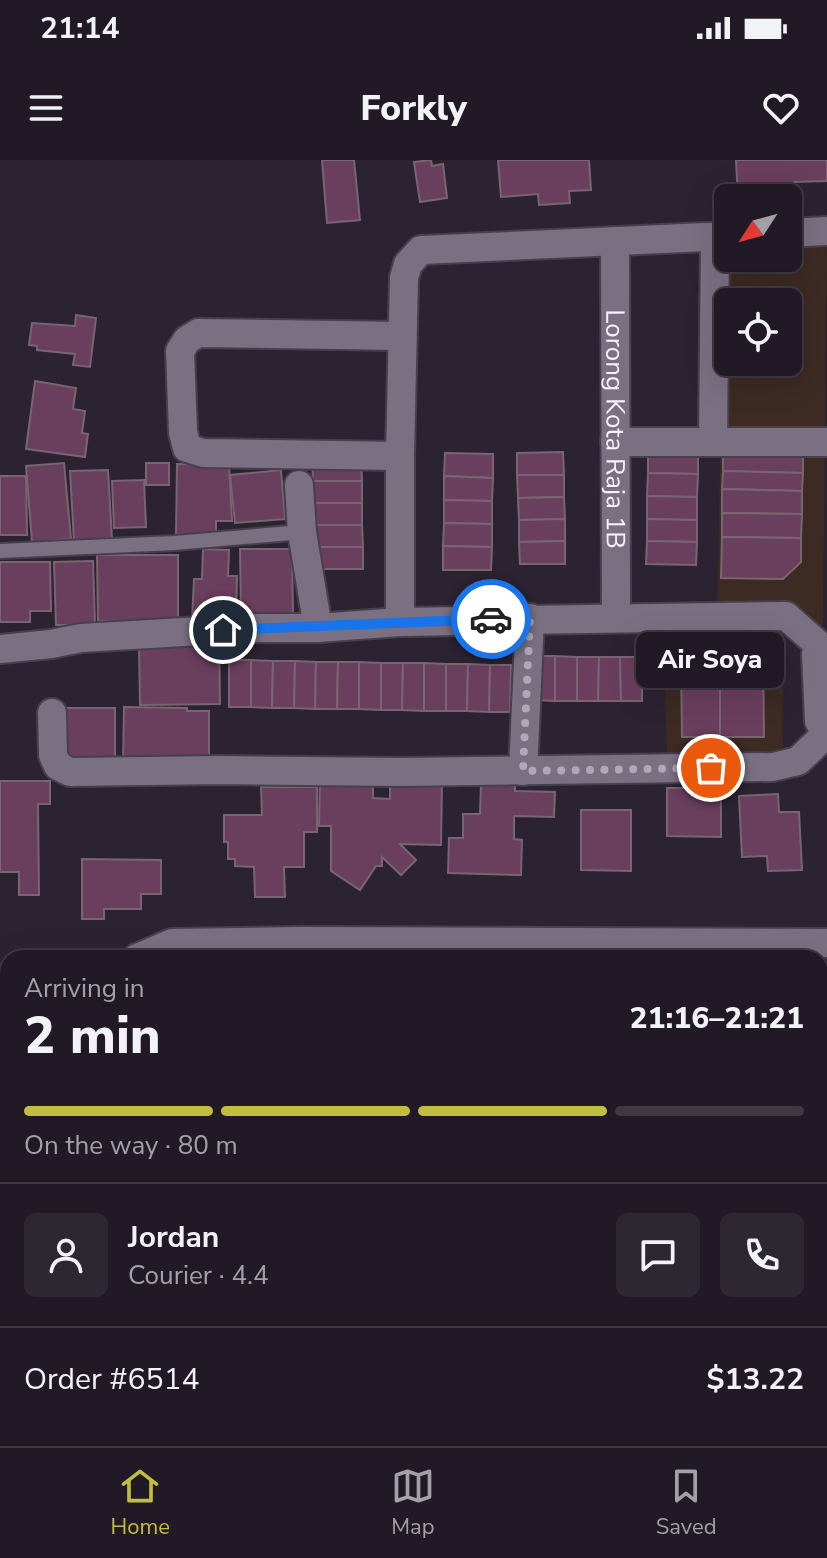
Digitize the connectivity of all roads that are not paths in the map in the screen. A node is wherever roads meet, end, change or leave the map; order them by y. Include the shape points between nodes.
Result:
1 (827, 231) edge
2 (802, 232) edge
3 (714, 236) edge
4 (615, 241) junction
5 (720, 272) edge
6 (402, 336) junction
7 (615, 442) junction
8 (713, 442) junction
9 (827, 442) edge
10 (400, 456) junction
11 (299, 485) dead end
12 (302, 532) junction
13 (0, 551) edge
14 (530, 618) junction
15 (616, 618) junction
16 (400, 622) junction
17 (318, 628) junction
18 (823, 643) edge
19 (0, 649) edge
20 (52, 713) dead end
21 (826, 736) edge
22 (523, 771) junction
23 (827, 943) edge
24 (156, 950) edge

1 - 2 street
3 - 4 street
4 - 6 street via 421,250 404,278
4 - 7 street, Lorong Kota Raja 1B
5 - 8 street
6 - 10 street
6 - 10 street via 198,333 180,351 187,448 203,453
7 - 8 street
7 - 15 street, Lorong Kota Raja 1B
8 - 9 street
10 - 16 street
11 - 12 street
12 - 13 lane
12 - 17 street
14 - 15 street
14 - 16 street
14 - 22 street
15 - 18 street via 786,616
16 - 17 street
17 - 19 street via 81,638
18 - 21 street via 816,654 819,721
20 - 22 street via 53,755 58,766 70,772
21 - 22 street via 798,761 773,767
23 - 24 street via 302,941 172,943

